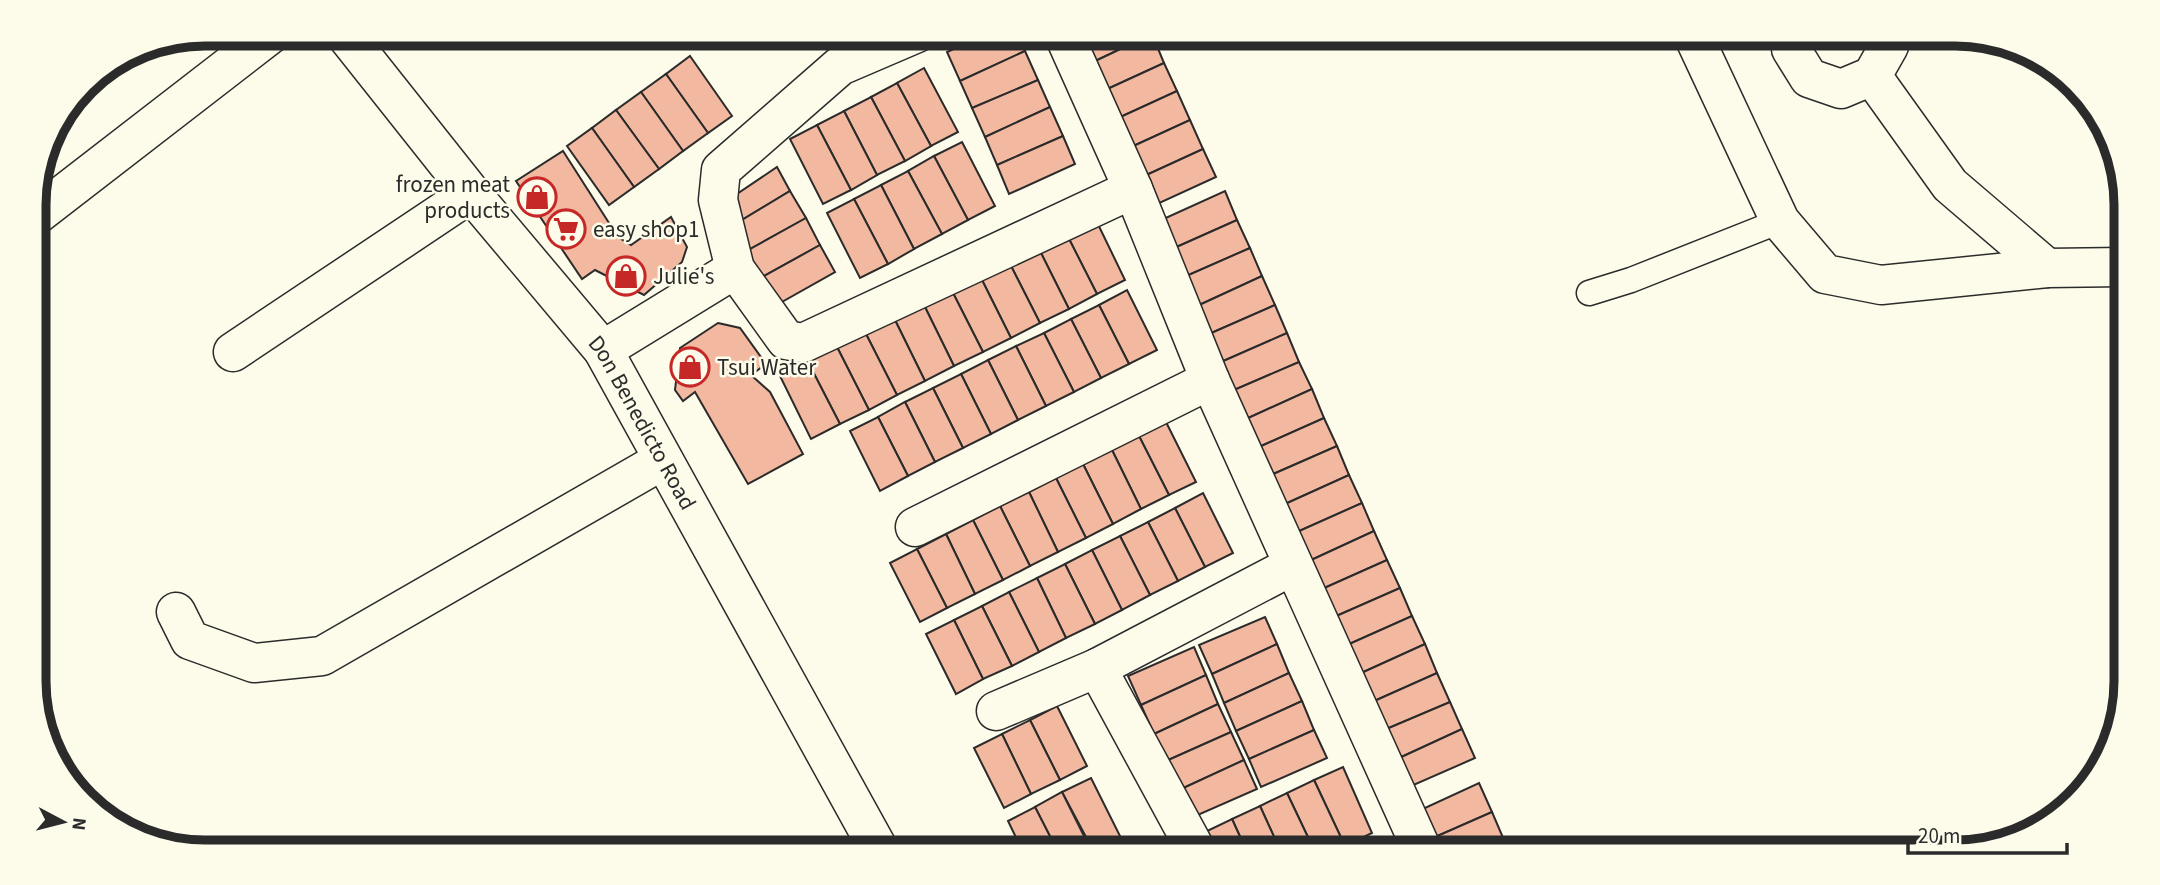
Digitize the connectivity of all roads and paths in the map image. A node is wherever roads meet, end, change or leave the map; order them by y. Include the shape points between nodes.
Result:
1 (255, 46) edge
2 (355, 46) edge
3 (858, 46) edge
4 (1069, 46) edge
5 (1698, 46) edge
6 (1791, 46) edge
7 (1889, 46) edge
8 (840, 50) edge
9 (1872, 76) junction
10 (1133, 189) junction
11 (471, 193) junction
12 (46, 208) edge
13 (1780, 221) junction
14 (2114, 267) edge
15 (2047, 268) junction
16 (735, 269) junction
17 (1589, 293) dead end
18 (603, 351) junction
19 (233, 352) dead end
20 (1210, 380) junction
21 (663, 460) junction
22 (915, 527) dead end
23 (1292, 566) junction
24 (176, 612) dead end
25 (1097, 668) junction
26 (996, 711) dead end
27 (1182, 839) edge
28 (1417, 839) edge
29 (873, 840) edge

1 - 12 street
2 - 11 street, Don Benedicto Road
3 - 8 street
4 - 10 street
5 - 13 street
6 - 9 street via 1808,78 1841,89
7 - 9 street
8 - 16 street via 721,170 718,200
9 - 15 street via 1950,185
10 - 16 street via 803,344 786,340
10 - 20 street
11 - 18 street, Don Benedicto Road
11 - 19 street
13 - 15 street via 1825,274 1881,285
13 - 17 lane via 1632,281
14 - 15 street
16 - 18 street
18 - 21 street, Don Benedicto Road
20 - 22 street
20 - 23 street
21 - 24 street via 322,656 254,663 190,640
21 - 29 street, Don Benedicto Road
23 - 25 street
23 - 28 street
25 - 26 street
25 - 27 street

